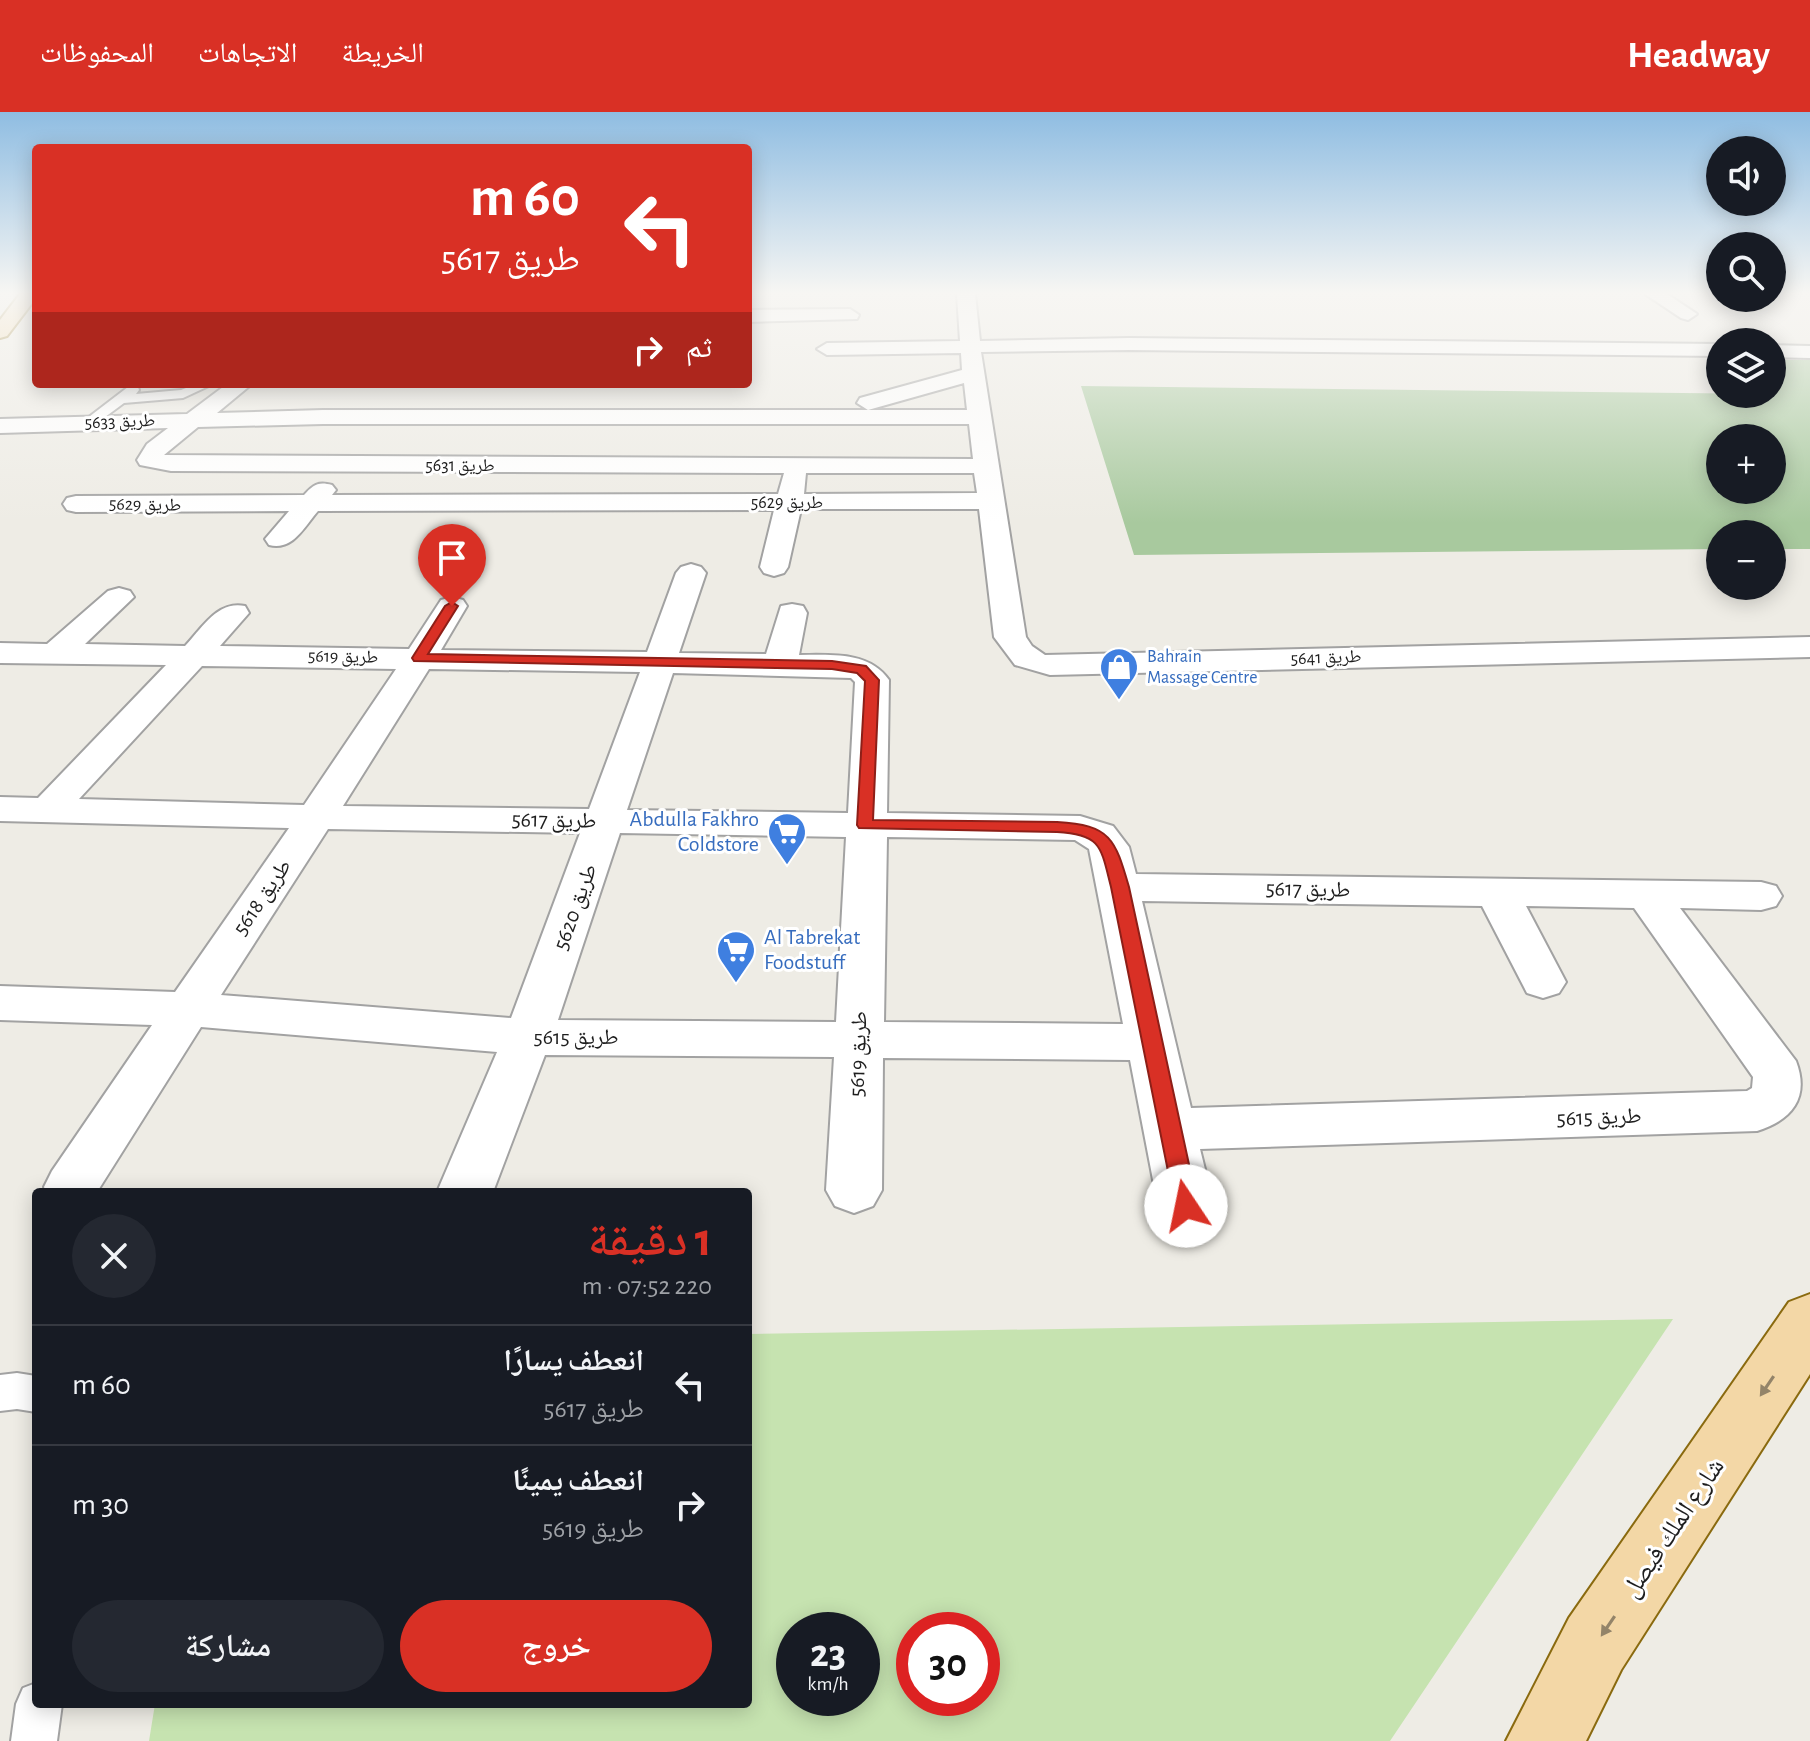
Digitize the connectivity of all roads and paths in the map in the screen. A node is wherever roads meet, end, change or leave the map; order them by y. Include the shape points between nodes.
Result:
1 (947, 370) edge
2 (973, 370) edge
3 (135, 388) edge
4 (197, 388) edge
5 (236, 388) edge
6 (352, 392) dead end
7 (452, 395) dead end
8 (554, 395) dead end
9 (658, 395) dead end
10 (121, 399) junction
11 (323, 417) junction
12 (431, 417) junction
13 (539, 417) junction
14 (647, 417) junction
15 (981, 417) junction
16 (775, 418) junction
17 (816, 418) junction
18 (196, 419) junction
19 (88, 423) junction
20 (2, 428) edge
21 (233, 465) junction
22 (270, 465) junction
23 (346, 465) junction
24 (387, 465) junction
25 (573, 466) junction
26 (761, 466) junction
27 (797, 466) junction
28 (986, 466) junction
29 (991, 501) junction
30 (553, 503) junction
31 (76, 504) dead end
32 (311, 504) junction
33 (788, 504) junction
34 (189, 505) junction
35 (279, 539) dead end
36 (774, 567) dead end
37 (691, 573) dead end
38 (119, 597) dead end
39 (452, 606) dead end
40 (234, 613) dead end
41 (792, 613) dead end
42 (1810, 647) edge
43 (0, 653) edge
44 (56, 653) junction
45 (193, 655) junction
46 (419, 658) junction
47 (661, 664) junction
48 (780, 664) junction
49 (0, 809) edge
50 (48, 810) junction
51 (317, 817) junction
52 (606, 821) junction
53 (865, 825) junction
54 (1120, 887) junction
55 (1497, 892) junction
56 (1647, 895) junction
57 (1761, 896) dead end
58 (1543, 982) dead end
59 (0, 1003) edge
60 (186, 1009) junction
61 (528, 1037) junction
62 (859, 1038) junction
63 (1152, 1042) junction
64 (1171, 1129) junction
65 (71, 1187) dead end
66 (467, 1188) edge
67 (854, 1190) dead end
68 (1186, 1206) dead end
69 (1810, 1321) edge
70 (0, 1393) edge
71 (32, 1393) edge
72 (38, 1708) edge
73 (34, 1741) edge
74 (1545, 1741) edge

1 - 17 street, طريق 5633
2 - 15 street, طريق 5641
3 - 10 lane
4 - 10 lane
5 - 18 street, طريق 5631
6 - 11 street
7 - 12 street
8 - 13 street
9 - 14 street
10 - 19 lane
11 - 12 street, طريق 5633
11 - 18 street, طريق 5633
11 - 22 street
12 - 13 street, طريق 5633
12 - 24 street
13 - 14 street, طريق 5633
14 - 16 street, طريق 5633
15 - 17 street, طريق 5633
15 - 28 street, طريق 5641
16 - 17 street, طريق 5633
16 - 26 street
18 - 19 street, طريق 5633
18 - 21 street, طريق 5631 via 155,449 149,460
19 - 20 street, طريق 5633
21 - 22 street, طريق 5631
21 - 34 street
22 - 23 street, طريق 5631
23 - 24 street, طريق 5631
23 - 32 street
24 - 25 street, طريق 5631
25 - 26 street, طريق 5631
25 - 30 street
26 - 27 street, طريق 5631
27 - 28 street, طريق 5631
27 - 33 street
28 - 29 street, طريق 5641
29 - 33 street, طريق 5629 via 890,493
29 - 42 street, طريق 5641 via 1010,637 1015,651 1028,662 1048,666
30 - 32 street, طريق 5629
30 - 33 street, طريق 5629 via 577,514
31 - 34 street, طريق 5629
32 - 34 street, طريق 5629
32 - 35 street
33 - 36 street
37 - 47 street, طريق 5620
38 - 44 street
39 - 46 street, طريق 5618
40 - 45 street
41 - 48 street
43 - 44 street, طريق 5619
44 - 45 street, طريق 5619
45 - 46 street, طريق 5619
45 - 50 street
46 - 47 street, طريق 5619
46 - 51 street, طريق 5618
47 - 48 street, طريق 5619
47 - 52 street, طريق 5620
48 - 53 street, طريق 5619 via 852,667 872,680
49 - 50 street, طريق 5617
50 - 51 street, طريق 5617
51 - 52 street, طريق 5617
51 - 60 street, طريق 5618
52 - 53 street, طريق 5617
52 - 61 street, طريق 5620
53 - 54 street, طريق 5617 via 1080,828 1099,835 1109,847
53 - 62 street, طريق 5619
54 - 55 street, طريق 5617
54 - 63 street, طريق 5617
55 - 56 street, طريق 5617
55 - 58 street
56 - 57 street, طريق 5617
56 - 64 street, طريق 5615 via 1778,1074 1777,1097 1757,1111
59 - 60 street, طريق 5615
60 - 61 street, طريق 5615
60 - 65 street, طريق 5618
61 - 62 street, طريق 5615
61 - 66 street, طريق 5620
62 - 63 street, طريق 5615
62 - 67 street, طريق 5619
63 - 64 street, طريق 5617
64 - 68 street, طريق 5617
69 -> 74 main road, شارع الملك فيصل via 1595,1644
70 - 71 lane
72 - 73 lane

